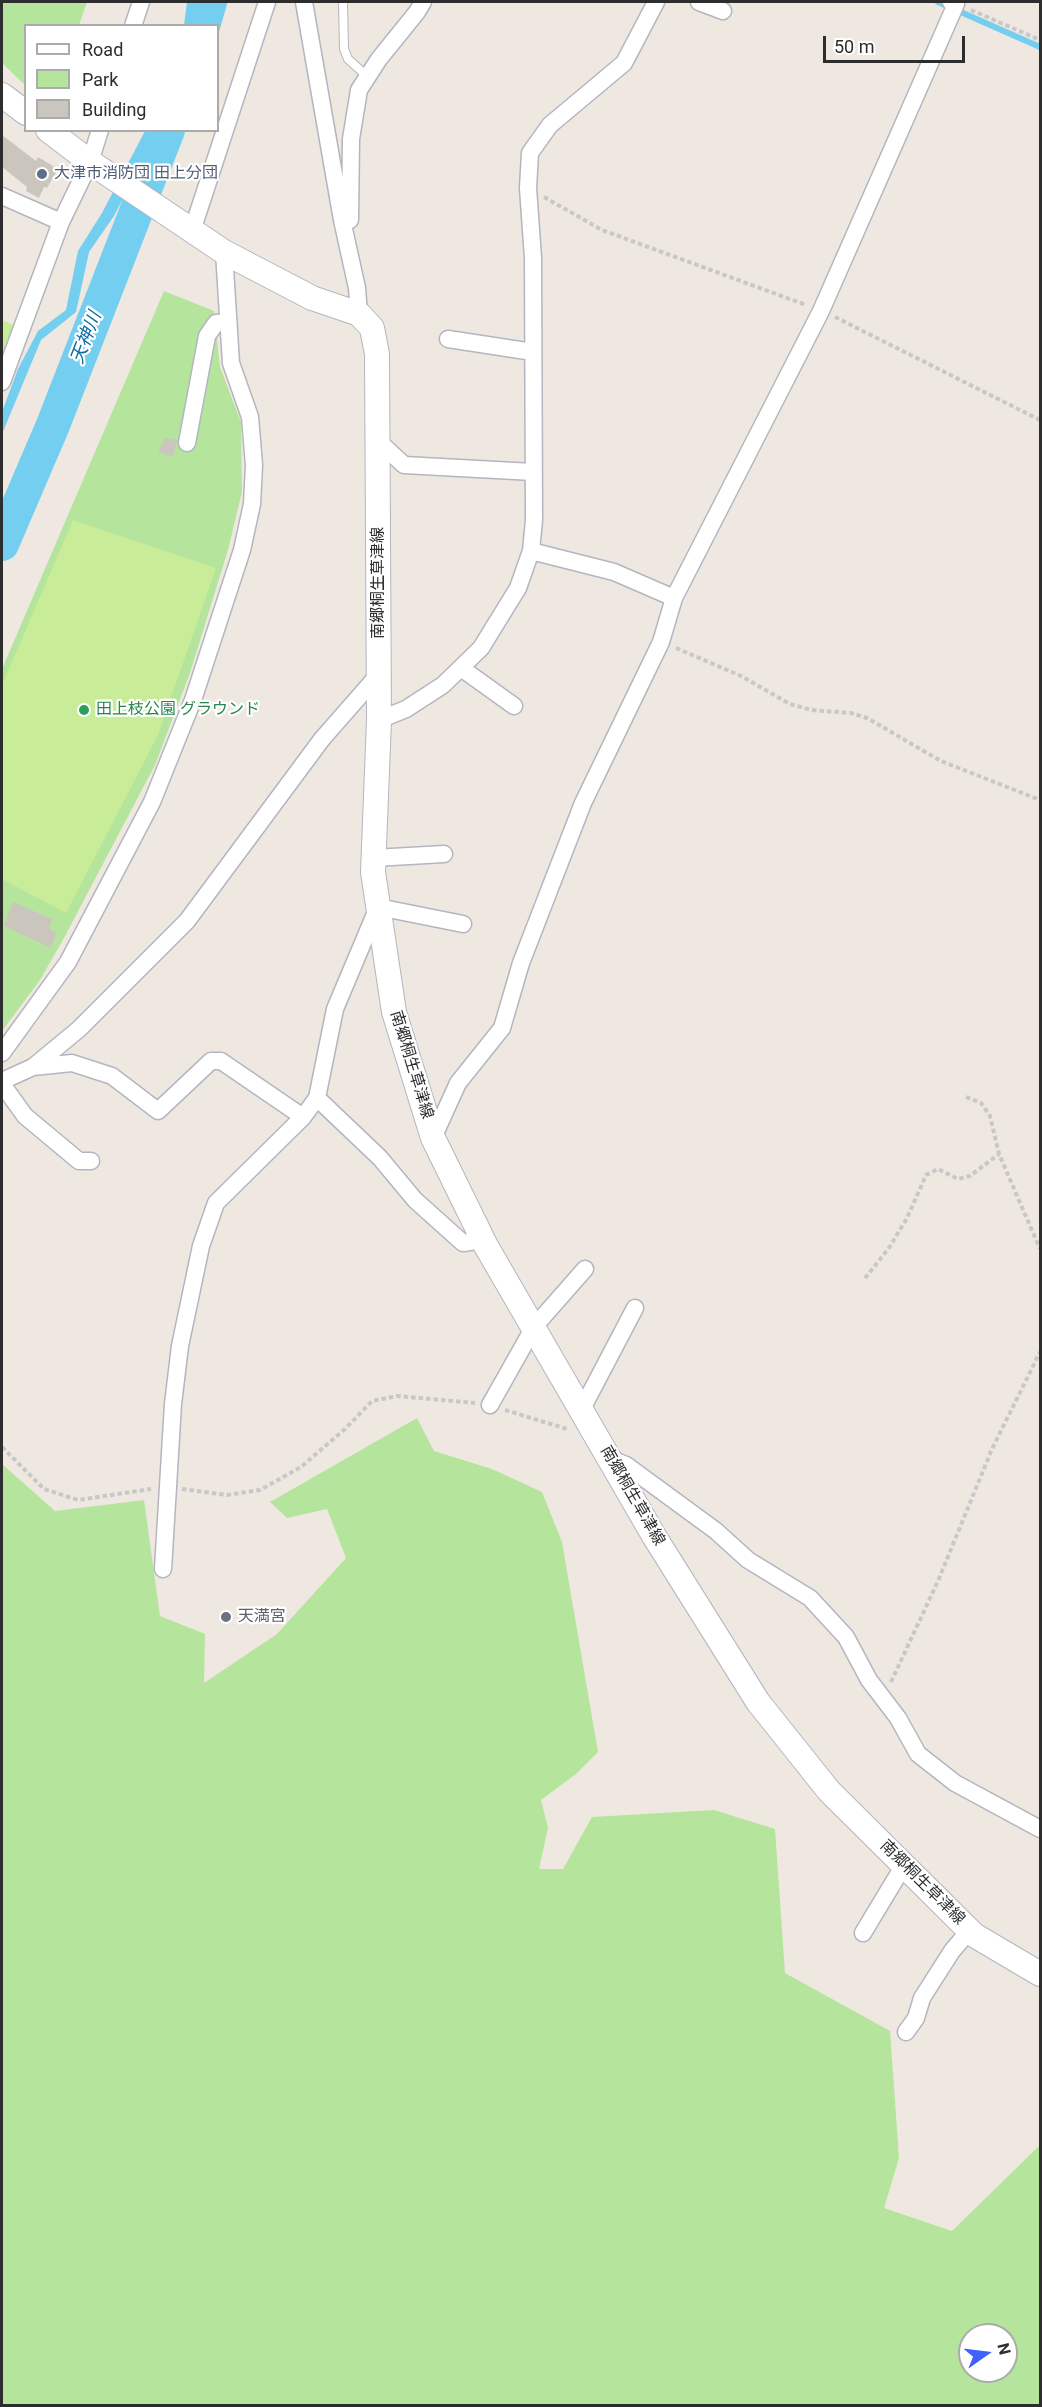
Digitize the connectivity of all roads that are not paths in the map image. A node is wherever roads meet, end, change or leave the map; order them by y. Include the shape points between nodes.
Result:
1 (141, 2) edge
2 (267, 2) edge
3 (304, 2) edge
4 (343, 2) edge
5 (423, 2) edge
6 (656, 2) edge
7 (699, 2) edge
8 (953, 3) edge
9 (723, 10) dead end
10 (134, 24) edge
11 (368, 77) junction
12 (2, 95) edge
13 (24, 112) edge
14 (51, 132) edge
15 (99, 132) edge
16 (90, 162) junction
17 (2, 196) edge
18 (61, 222) junction
19 (188, 228) junction
20 (224, 252) junction
21 (354, 271) junction
22 (359, 314) junction
23 (228, 322) junction
24 (448, 339) dead end
25 (533, 352) junction
26 (2, 382) edge
27 (378, 441) junction
28 (187, 443) dead end
29 (533, 472) junction
30 (531, 551) junction
31 (674, 598) junction
32 (461, 668) junction
33 (379, 674) junction
34 (514, 706) dead end
35 (380, 720) junction
36 (444, 854) dead end
37 (374, 858) junction
38 (378, 907) junction
39 (463, 924) dead end
40 (2, 1053) edge
41 (33, 1067) junction
42 (2, 1083) edge
43 (317, 1098) junction
44 (303, 1117) junction
45 (433, 1138) junction
46 (91, 1161) dead end
47 (483, 1240) junction
48 (585, 1269) dead end
49 (635, 1308) dead end
50 (534, 1327) junction
51 (490, 1405) road end
52 (582, 1409) junction
53 (611, 1459) junction
54 (163, 1569) dead end
55 (1041, 1829) edge
56 (904, 1865) junction
57 (969, 1931) junction
58 (864, 1933) dead end
59 (1041, 1974) edge
60 (906, 2032) dead end

1 - 10 street
2 - 19 street
3 - 21 street
4 - 11 lane via 344,49 348,59
5 - 11 street
6 - 25 street via 624,63 550,125 530,153
7 - 9 street
8 - 31 street via 821,311
11 - 21 street via 359,90 351,140 349,204
12 - 13 main road
14 - 16 main road
15 - 16 street
16 - 18 street
16 - 19 main road
17 - 18 street
18 - 26 street
19 - 20 main road
20 - 22 main road via 312,298
20 - 23 street
21 - 22 street
22 - 27 main road, 南郷桐生草津線 via 372,328 377,354
23 - 28 street via 216,323 207,336
23 - 40 street via 231,363 250,417 255,465 242,550 193,700 152,802 69,962
24 - 25 street
25 - 29 street
27 - 29 street via 404,465
27 - 33 main road, 南郷桐生草津線
29 - 30 street
30 - 31 street via 614,572
30 - 32 street via 518,588 482,648
31 - 45 street via 661,642 583,803 520,963 502,1028 458,1083
32 - 34 street
32 - 35 street via 443,685
33 - 35 main road, 南郷桐生草津線
33 - 41 street via 322,739 187,921 79,1029
35 - 37 main road, 南郷桐生草津線
36 - 37 street
37 - 38 main road, 南郷桐生草津線
38 - 39 street
38 - 43 street via 335,1009
38 - 45 main road, 南郷桐生草津線 via 394,1012
41 - 42 street
41 - 44 street via 72,1064 112,1076 158,1111 211,1061 221,1061
42 - 46 street via 25,1116 79,1161
43 - 44 street
43 - 47 street via 380,1158 415,1200 463,1243
44 - 54 street via 216,1203 201,1246 180,1346 173,1404
45 - 47 main road, 南郷桐生草津線
47 - 50 main road, 南郷桐生草津線
48 - 50 street
49 - 52 street
50 - 51 street
50 - 52 main road, 南郷桐生草津線
52 - 53 main road, 南郷桐生草津線
53 - 55 street via 626,1465 716,1531 748,1560 810,1598 846,1637 918,1754 955,1783
53 - 56 main road, 南郷桐生草津線 via 654,1536 758,1702 829,1791
56 - 57 main road, 南郷桐生草津線
56 - 58 street
57 - 59 main road, 南郷桐生草津線
57 - 60 street via 922,1998 916,2018

